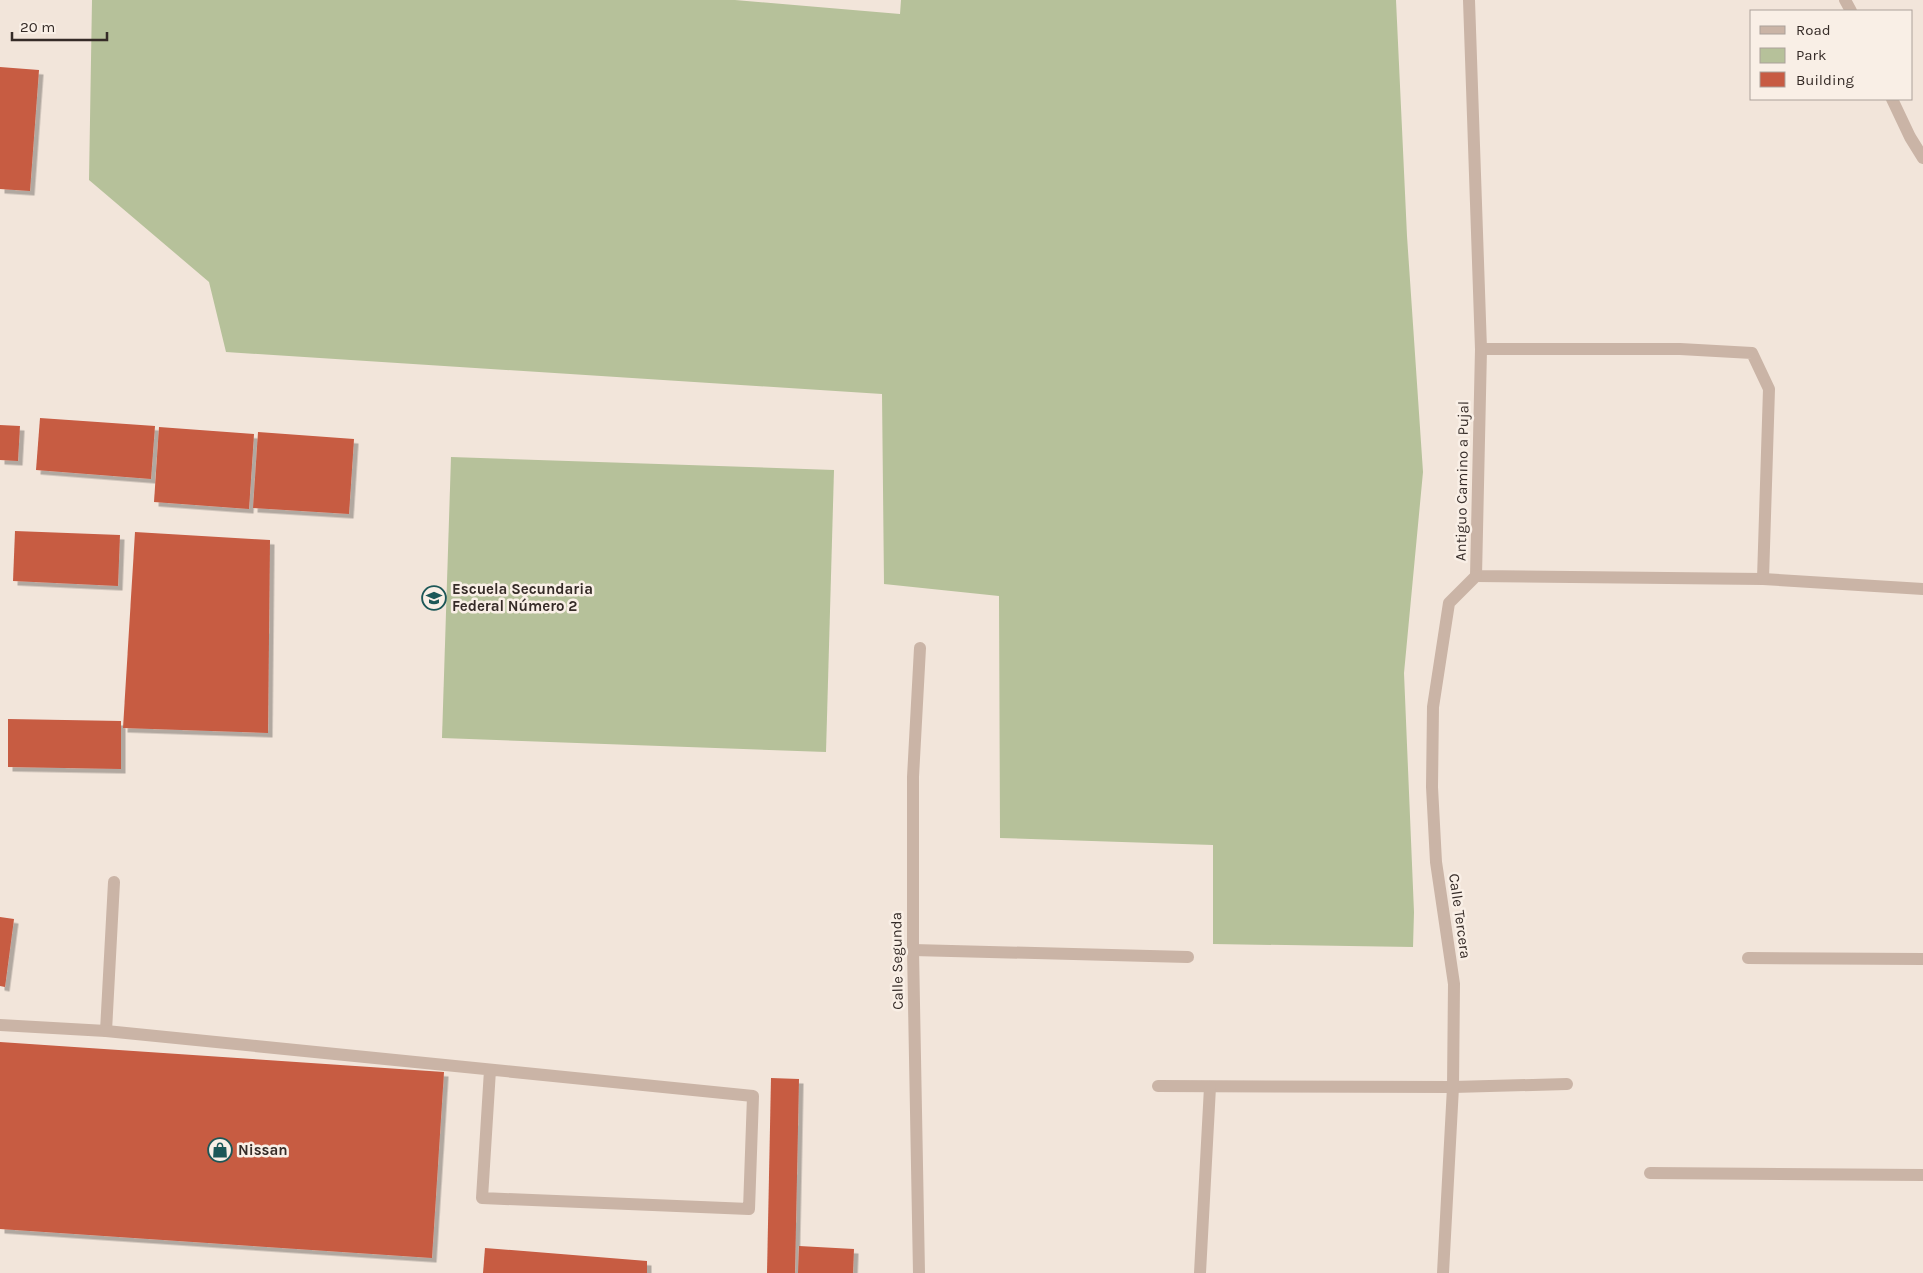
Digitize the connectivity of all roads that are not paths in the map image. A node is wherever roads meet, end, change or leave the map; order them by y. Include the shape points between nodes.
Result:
1 (1469, 0) edge
2 (1892, 100) edge
3 (1923, 158) edge
4 (1481, 349) junction
5 (1476, 576) junction
6 (1763, 578) junction
7 (1923, 589) edge
8 (920, 648) dead end
9 (114, 882) dead end
10 (913, 950) junction
11 (1188, 957) dead end
12 (1748, 958) dead end
13 (1923, 959) edge
14 (0, 1025) edge
15 (106, 1031) junction
16 (490, 1070) junction
17 (1567, 1084) dead end
18 (1158, 1086) dead end
19 (1210, 1087) junction
20 (1453, 1088) junction
21 (1650, 1173) dead end
22 (1923, 1175) edge
23 (919, 1273) edge
24 (1200, 1273) edge
25 (1443, 1273) edge

1 - 4 street, Antiguo Camino a Pujal
2 - 3 street
4 - 5 street, Antiguo Camino a Pujal
4 - 6 street via 1680,349 1752,353 1769,389
5 - 6 street, Antiguo Camino a Pujal
5 - 20 street, Calle Tercera via 1449,602 1433,707 1432,787 1436,862 1454,984
6 - 7 street, Antiguo Camino a Pujal
8 - 10 street, Calle Segunda via 913,778
9 - 15 street
10 - 11 street
10 - 23 street, Calle Segunda
12 - 13 street
14 - 15 street
15 - 16 street
16 - 16 street via 753,1096 749,1210 482,1198
17 - 20 street
18 - 19 street
19 - 20 street
19 - 24 street
20 - 25 street, Calle Tercera
21 - 22 street

